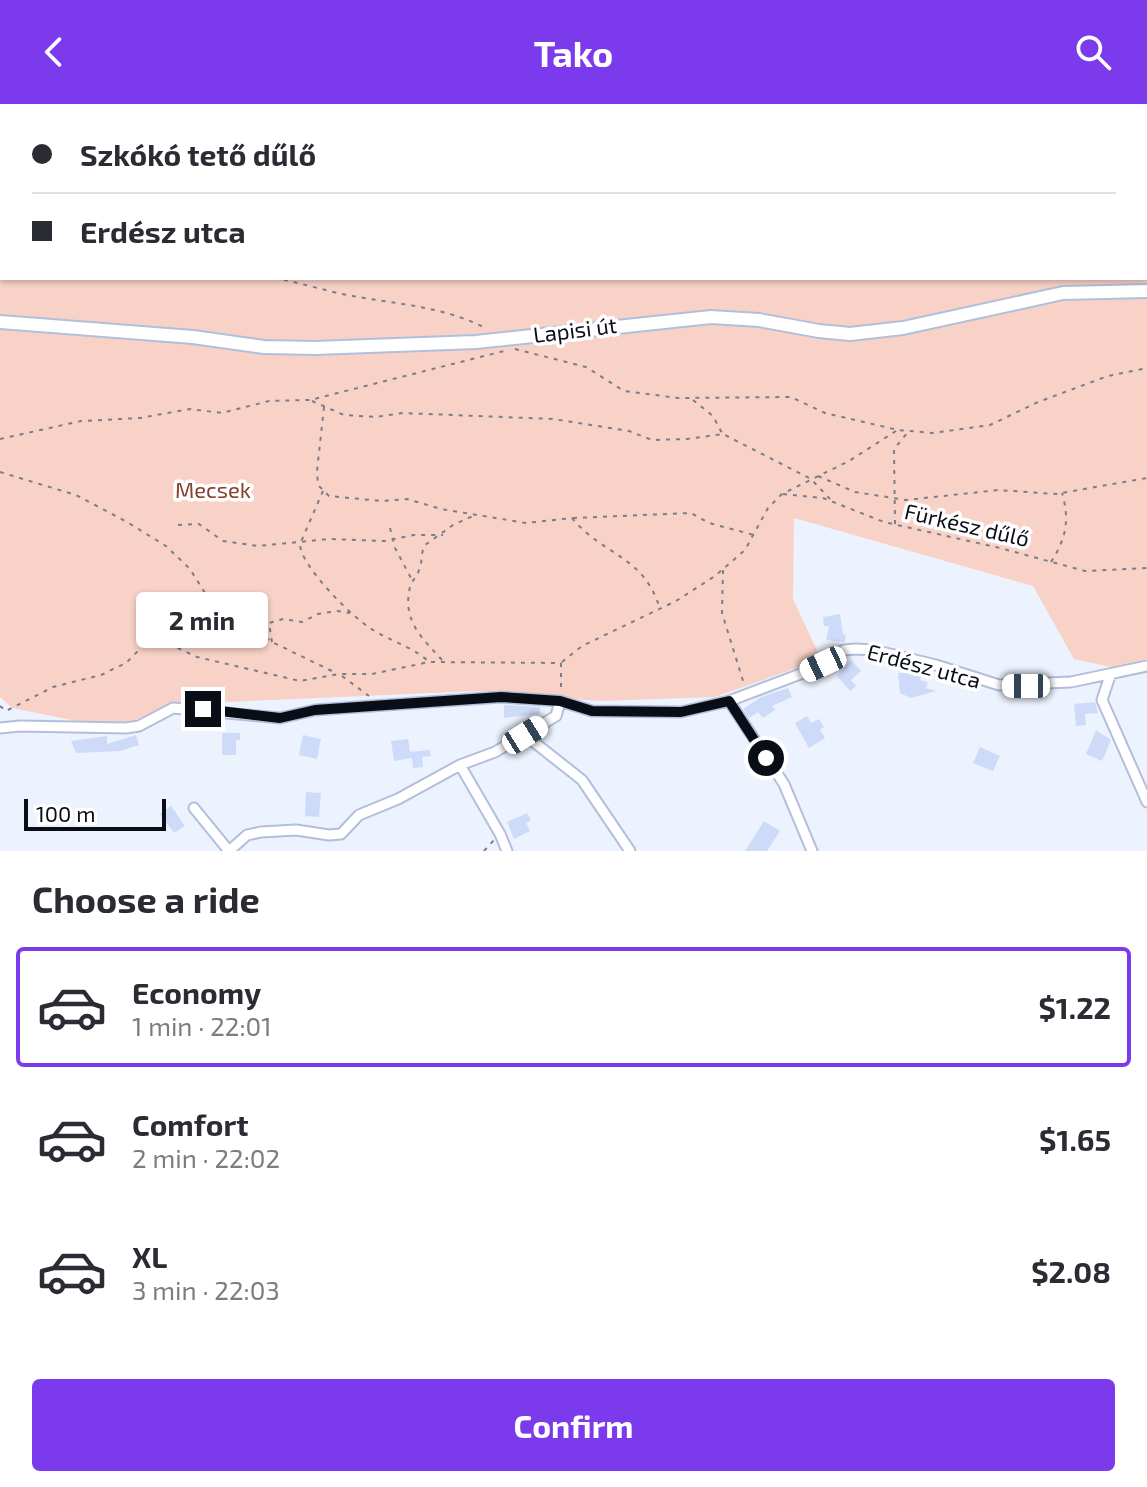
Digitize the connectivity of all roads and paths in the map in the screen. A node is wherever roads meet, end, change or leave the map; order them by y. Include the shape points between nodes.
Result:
1 (282, 280) edge
2 (1147, 291) edge
3 (0, 322) edge
4 (503, 339) junction
5 (1147, 368) edge
6 (691, 398) junction
7 (310, 400) junction
8 (324, 405) junction
9 (898, 430) junction
10 (909, 431) junction
11 (723, 434) junction
12 (0, 439) edge
13 (0, 472) edge
14 (817, 476) junction
15 (1147, 478) edge
16 (811, 479) junction
17 (324, 490) junction
18 (1062, 492) junction
19 (782, 494) junction
20 (897, 498) junction
21 (832, 501) junction
22 (475, 515) junction
23 (572, 518) junction
24 (178, 525) dead end
25 (895, 525) junction
26 (390, 528) dead end
27 (443, 535) junction
28 (754, 535) junction
29 (391, 539) junction
30 (300, 544) junction
31 (1051, 562) junction
32 (1147, 568) edge
33 (723, 569) junction
34 (413, 579) junction
35 (660, 609) junction
36 (351, 614) junction
37 (272, 642) junction
38 (442, 661) junction
39 (429, 662) junction
40 (561, 663) junction
41 (1147, 666) edge
42 (339, 674) junction
43 (1110, 676) junction
44 (747, 694) junction
45 (560, 701) junction
46 (729, 701) junction
47 (378, 705) junction
48 (0, 706) edge
49 (6, 711) junction
50 (0, 716) edge
51 (0, 728) edge
52 (525, 735) junction
53 (460, 765) junction
54 (1147, 802) edge
55 (194, 808) dead end
56 (234, 850) edge
57 (507, 851) edge
58 (630, 851) edge
59 (812, 851) edge

1 - 4 path via 441,311 469,319
2 - 4 street, Lapisi út via 1063,293 903,328 850,334 711,317
3 - 4 street, Lapisi út via 289,349
5 - 10 path via 1080,386 990,425
6 - 7 path via 624,391 586,367 513,349
6 - 9 path via 791,397 825,413
6 - 11 path via 713,416
7 - 8 path
7 - 12 path via 269,401 222,413 190,409 81,421
8 - 11 path via 344,415 375,417 403,413 585,421 652,440
8 - 17 path via 317,471
9 - 10 path
9 - 14 path
10 - 20 path via 894,449
11 - 16 path
13 - 37 path via 76,495 166,546 205,593
14 - 16 path
14 - 20 path via 855,492
15 - 18 path
16 - 19 path
16 - 21 path
17 - 22 path via 329,496 407,499
17 - 30 path
18 - 20 path via 998,490
18 - 31 path via 1067,526
19 - 21 path, Fürkész dűlő
19 - 28 path
20 - 25 path
21 - 25 path, Fürkész dűlő
22 - 23 path via 526,523
22 - 27 path
23 - 28 path via 691,513
23 - 35 path via 633,564 654,590
24 - 30 path via 199,524 223,541 241,544
25 - 31 path, Fürkész dűlő
26 - 29 path
27 - 29 path
27 - 34 path via 425,545
28 - 33 path
29 - 30 path
29 - 34 path
30 - 36 path via 300,553 318,580
31 - 32 path, Fürkész dűlő via 1085,571
33 - 35 path
33 - 44 path via 722,613
34 - 38 path via 408,612 420,639
35 - 40 path via 582,646
36 - 37 path via 328,612 302,622 275,620 269,623
36 - 39 path
37 - 42 path
38 - 39 path
38 - 40 path
39 - 42 path via 372,674
40 - 45 path
41 - 43 street, Erdész utca
42 - 47 path
42 - 49 path via 300,681 197,657 158,639 101,675 53,687
43 - 44 street, Erdész utca via 999,685 936,665 856,649
43 - 54 street via 1102,700
44 - 46 street, Erdész utca
45 - 46 street, Erdész utca via 592,711 681,712
45 - 47 street, Erdész utca via 501,697
45 - 52 street via 556,716
46 - 59 street via 784,784
47 - 51 street, Erdész utca via 280,718 173,708 126,728
48 - 49 path
49 - 50 path
52 - 53 street
52 - 58 street via 582,780
53 - 56 street via 359,815 341,834 261,832 247,835
53 - 57 street
55 - 56 street

